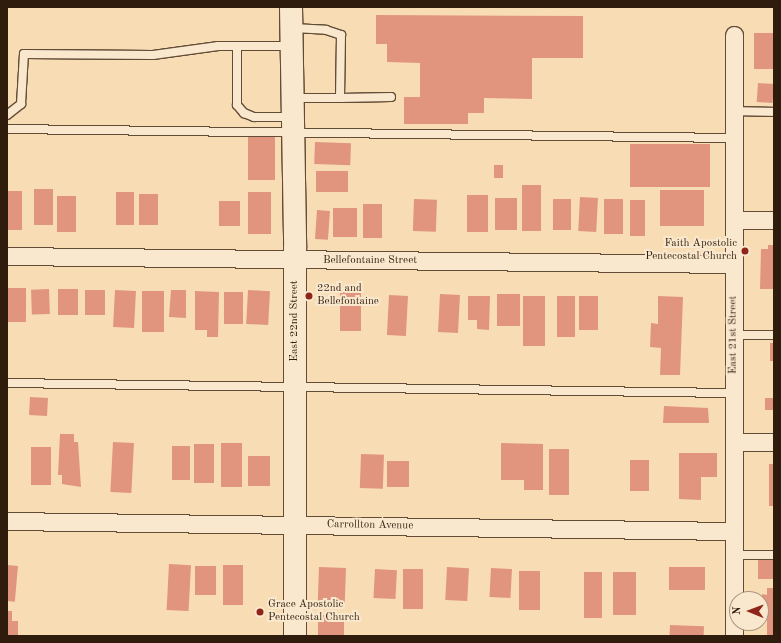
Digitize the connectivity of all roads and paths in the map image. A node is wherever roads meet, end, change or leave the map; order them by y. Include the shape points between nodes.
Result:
1 (290, 7) edge
2 (734, 35) dead end
3 (290, 37) junction
4 (237, 46) junction
5 (390, 97) dead end
6 (340, 98) junction
7 (734, 111) junction
8 (774, 112) edge
9 (7, 115) edge
10 (293, 116) junction
11 (7, 129) edge
12 (733, 138) junction
13 (734, 220) junction
14 (774, 220) edge
15 (7, 256) edge
16 (295, 261) junction
17 (734, 264) junction
18 (734, 335) junction
19 (774, 335) edge
20 (7, 384) edge
21 (294, 387) junction
22 (734, 393) junction
23 (734, 442) junction
24 (774, 442) edge
25 (7, 521) edge
26 (294, 524) junction
27 (734, 531) junction
28 (734, 555) junction
29 (774, 555) edge
30 (295, 636) edge
31 (734, 636) edge

1 - 3 main road, East 22nd Street
2 - 7 street, East 21st Street
3 - 4 lane
3 - 6 lane via 320,30 341,35
3 - 10 main road, East 22nd Street
4 - 9 lane via 153,55 24,54 21,104
4 - 10 lane via 237,105 244,113 254,117
5 - 6 lane
6 - 10 lane
7 - 8 lane
7 - 12 street, East 21st Street
10 - 11 lane
10 - 12 lane
10 - 16 main road, East 22nd Street
12 - 13 street, East 21st Street
13 - 14 street
13 - 17 street, East 21st Street
15 - 16 street, Bellefontaine Street
16 - 17 street, Bellefontaine Street
16 - 21 main road, East 22nd Street
17 - 18 street, East 21st Street
18 - 19 lane
18 - 22 street, East 21st Street
20 - 21 lane
21 - 22 lane
21 - 26 main road, East 22nd Street
22 - 23 street, East 21st Street
23 - 24 street
23 - 27 street, East 21st Street
25 - 26 street, Carrollton Avenue
26 - 27 street, Carrollton Avenue
26 - 30 main road, East 22nd Street
27 - 28 street, East 21st Street
28 - 29 lane
28 - 31 street, East 21st Street

